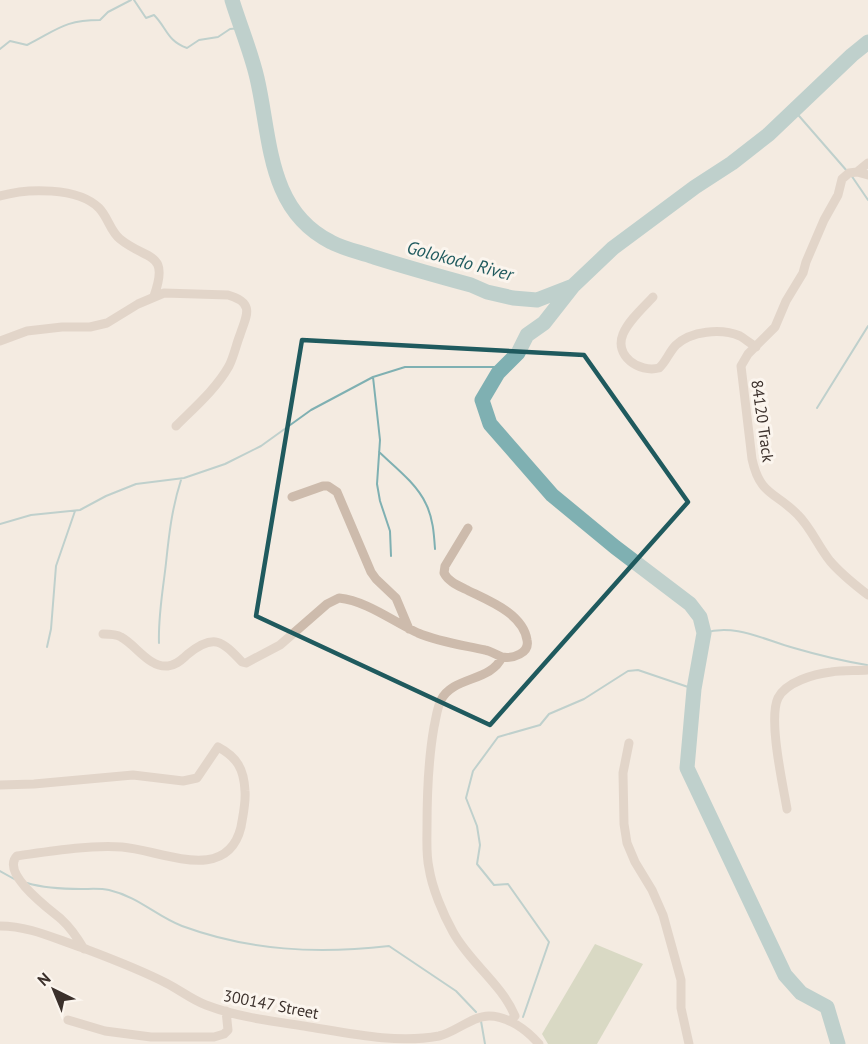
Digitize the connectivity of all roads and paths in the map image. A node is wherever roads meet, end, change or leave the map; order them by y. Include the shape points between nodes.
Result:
1 (868, 163) edge
2 (857, 172) junction
3 (868, 175) edge
4 (0, 196) edge
5 (154, 296) junction
6 (653, 297) dead end
7 (0, 341) edge
8 (756, 347) junction
9 (176, 426) dead end
10 (292, 496) dead end
11 (468, 528) dead end
12 (868, 595) edge
13 (409, 629) junction
14 (103, 634) dead end
15 (502, 657) junction
16 (868, 670) edge
17 (629, 743) dead end
18 (0, 785) edge
19 (787, 809) dead end
20 (0, 926) edge
21 (84, 949) junction
22 (226, 1011) junction
23 (68, 1020) dead end
24 (510, 1022) junction
25 (539, 1044) edge
26 (689, 1044) edge

1 - 2 street, 84120 Track
2 - 3 street
2 - 8 street, 84120 Track via 849,172 842,179 803,273 775,327
4 - 5 street via 13,192 58,192 91,201 117,236 158,262 159,280
5 - 7 street via 106,323 27,331
5 - 9 street via 228,295 240,299 247,312 228,368
6 - 8 street via 629,325 622,340 627,358 637,366 659,368 681,341 708,332 741,336
8 - 12 street, 84120 Track via 741,366 755,474 762,486 798,515 835,566
10 - 13 street via 323,486 337,492 371,572 396,598
11 - 15 street via 444,573 454,583 511,614 521,626 528,640 525,650
13 - 14 street via 360,603 339,598 280,645 248,663 222,643 213,641 169,666 152,661 120,636
13 - 15 street
15 - 24 street via 494,669 451,688 439,704 426,792 427,857 452,931 512,1008 515,1016
16 - 19 street via 817,675 793,685 777,700 776,743
17 - 26 street via 623,773 627,843 663,915 681,980 681,1008
18 - 21 street via 133,774 191,780 197,778 218,747 229,753 240,768 246,792 245,809 238,838 225,855 186,859 148,850 96,846 12,859 9,873 15,884 73,930
20 - 21 street, 300147 Street via 44,933
21 - 22 street, 300147 Street via 130,965 205,1005
22 - 23 street via 228,1030 214,1037 151,1037 105,1031
22 - 24 street, 300147 Street via 401,1040 440,1036 487,1016
24 - 25 street, 300147 Street

